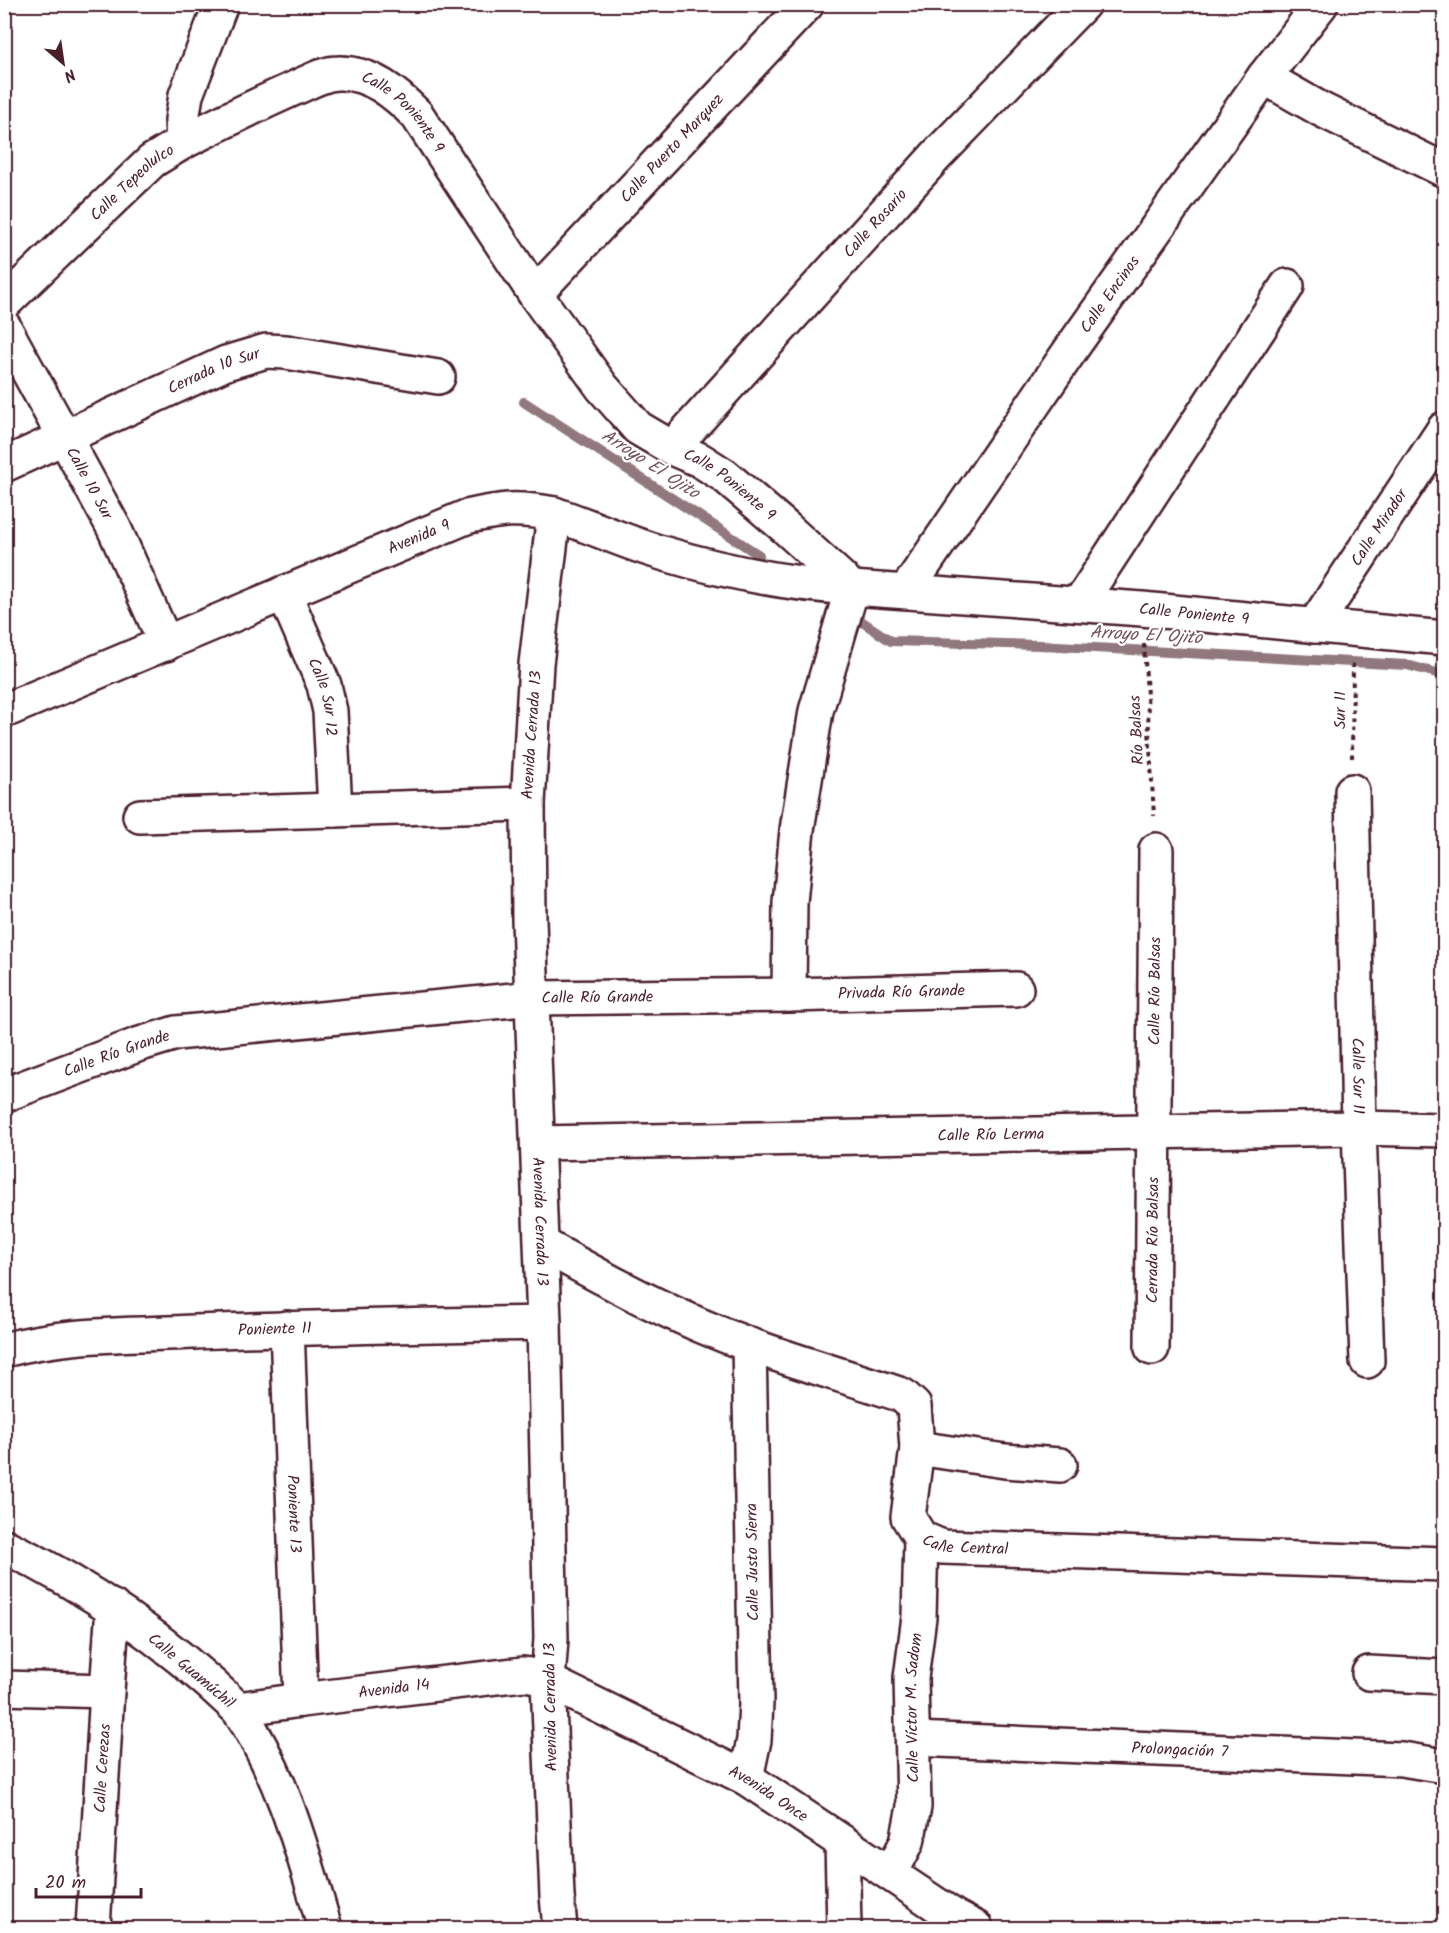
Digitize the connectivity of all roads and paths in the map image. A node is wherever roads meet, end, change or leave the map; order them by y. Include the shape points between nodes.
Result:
1 (221, 4) edge
2 (807, 4) edge
3 (1083, 4) edge
4 (1321, 4) edge
5 (1264, 76) junction
6 (183, 142) junction
7 (1444, 170) edge
8 (1287, 286) dead end
9 (536, 294) junction
10 (4, 303) edge
11 (4, 327) edge
12 (438, 376) dead end
13 (1444, 429) edge
14 (64, 436) junction
15 (672, 448) junction
16 (4, 465) edge
17 (554, 514) junction
18 (852, 588) junction
19 (906, 591) junction
20 (284, 593) junction
21 (1079, 604) junction
22 (1142, 609) junction
23 (1314, 626) junction
24 (1353, 629) junction
25 (1444, 638) edge
26 (166, 644) junction
27 (4, 711) edge
28 (1352, 791) joint
29 (528, 804) junction
30 (335, 810) junction
31 (140, 816) dead end
32 (1156, 850) joint
33 (1016, 989) dead end
34 (789, 995) junction
35 (533, 998) junction
36 (4, 1095) edge
37 (1359, 1128) junction
38 (1444, 1130) edge
39 (1152, 1133) junction
40 (538, 1143) junction
41 (542, 1244) junction
42 (544, 1323) junction
43 (287, 1328) junction
44 (749, 1345) junction
45 (1152, 1348) dead end
46 (4, 1350) edge
47 (1367, 1361) dead end
48 (917, 1448) junction
49 (1060, 1466) dead end
50 (921, 1538) junction
51 (4, 1546) edge
52 (1444, 1564) edge
53 (113, 1607) junction
54 (1369, 1673) dead end
55 (1444, 1677) edge
56 (548, 1681) junction
57 (4, 1688) edge
58 (106, 1690) junction
59 (301, 1700) junction
60 (238, 1709) junction
61 (914, 1739) junction
62 (1444, 1766) edge
63 (746, 1778) junction
64 (842, 1842) junction
65 (891, 1873) junction
66 (93, 1929) edge
67 (325, 1929) edge
68 (560, 1929) edge
69 (844, 1929) edge
70 (976, 1929) edge

1 - 6 street, Calle Tepeolulco via 186,95
2 - 9 street, Calle Puerto Marquez
3 - 15 street, Calle Rosario via 936,156
4 - 5 street, Calle Encinos
5 - 7 street via 1322,110
5 - 19 street, Calle Encinos
6 - 9 street, Calle Poniente 9 via 239,112 321,77 337,73 369,79 396,94 417,115
6 - 10 street, Calle Tepeolulco via 152,162
8 - 21 street
9 - 15 street, Calle Poniente 9 via 602,387 638,428
11 - 14 street, Calle 10 Sur
12 - 14 street, Cerrada 10 Sur via 266,351 226,363
13 - 23 street, Calle Mirador
14 - 16 street, Cerrada 10 Sur
14 - 26 street, Calle 10 Sur via 114,528
15 - 18 street, Calle Poniente 9 via 725,476
17 - 18 street, Avenida 9 via 662,553 750,576
17 - 20 street, Avenida 9 via 504,509 466,517
17 - 29 street, Avenida Cerrada 13 via 537,664
18 - 19 street, Calle Poniente 9
18 - 34 street via 816,711 797,830 790,902
19 - 21 street, Calle Poniente 9
20 - 26 street, Avenida 9
20 - 30 street, Calle Sur 12 via 324,685 330,711
21 - 22 street, Calle Poniente 9
22 - 23 street, Calle Poniente 9
22 - 32 path, Río Balsas
23 - 24 street, Calle Poniente 9
24 - 25 street, Calle Poniente 9
24 - 28 path, Sur 11
26 - 27 street, Avenida 9
28 - 37 street, Calle Sur 11
29 - 30 street
29 - 35 street, Avenida Cerrada 13
30 - 31 street
32 - 39 street, Calle Río Balsas
33 - 34 street, Privada Río Grande
34 - 35 street, Calle Río Grande
35 - 36 street, Calle Río Grande via 176,1033
35 - 40 street, Avenida Cerrada 13
37 - 38 street, Calle Río Lerma
37 - 39 street, Calle Río Lerma
37 - 47 street, Calle Sur 11
39 - 40 street, Calle Río Lerma
39 - 45 street, Cerrada Río Balsas
40 - 41 street, Avenida Cerrada 13
41 - 42 street, Avenida Cerrada 13
41 - 44 street, Calle Central via 663,1308
42 - 43 street, Poniente 11
42 - 56 street, Avenida Cerrada 13
43 - 46 street, Poniente 11 via 73,1337
43 - 59 street, Poniente 13
44 - 48 street, Calle Central via 902,1395 914,1406
44 - 63 street, Calle Justo Sierra via 756,1703
48 - 49 street
48 - 50 street, Calle Central via 908,1516
50 - 52 street, Calle Central via 942,1547
50 - 61 street, Calle Víctor M. Sadom via 919,1617 911,1678
51 - 53 street, Calle Guamúchil
53 - 58 street, Calle Cerezas
53 - 60 street, Calle Guamúchil
54 - 55 street
56 - 59 street, Avenida 14 via 523,1674
56 - 63 street, Avenida Once
56 - 68 street, Avenida Cerrada 13
57 - 58 street
58 - 66 street, Calle Cerezas
59 - 60 street, Avenida 14
60 - 67 street, Calle Guamúchil via 275,1775
61 - 62 street, Prolongación 7 via 1402,1759
61 - 65 street, Calle Víctor M. Sadom via 914,1808 907,1842
63 - 64 street, Avenida Once
64 - 65 street, Avenida Once
64 - 69 street
65 - 70 street, Avenida Once

